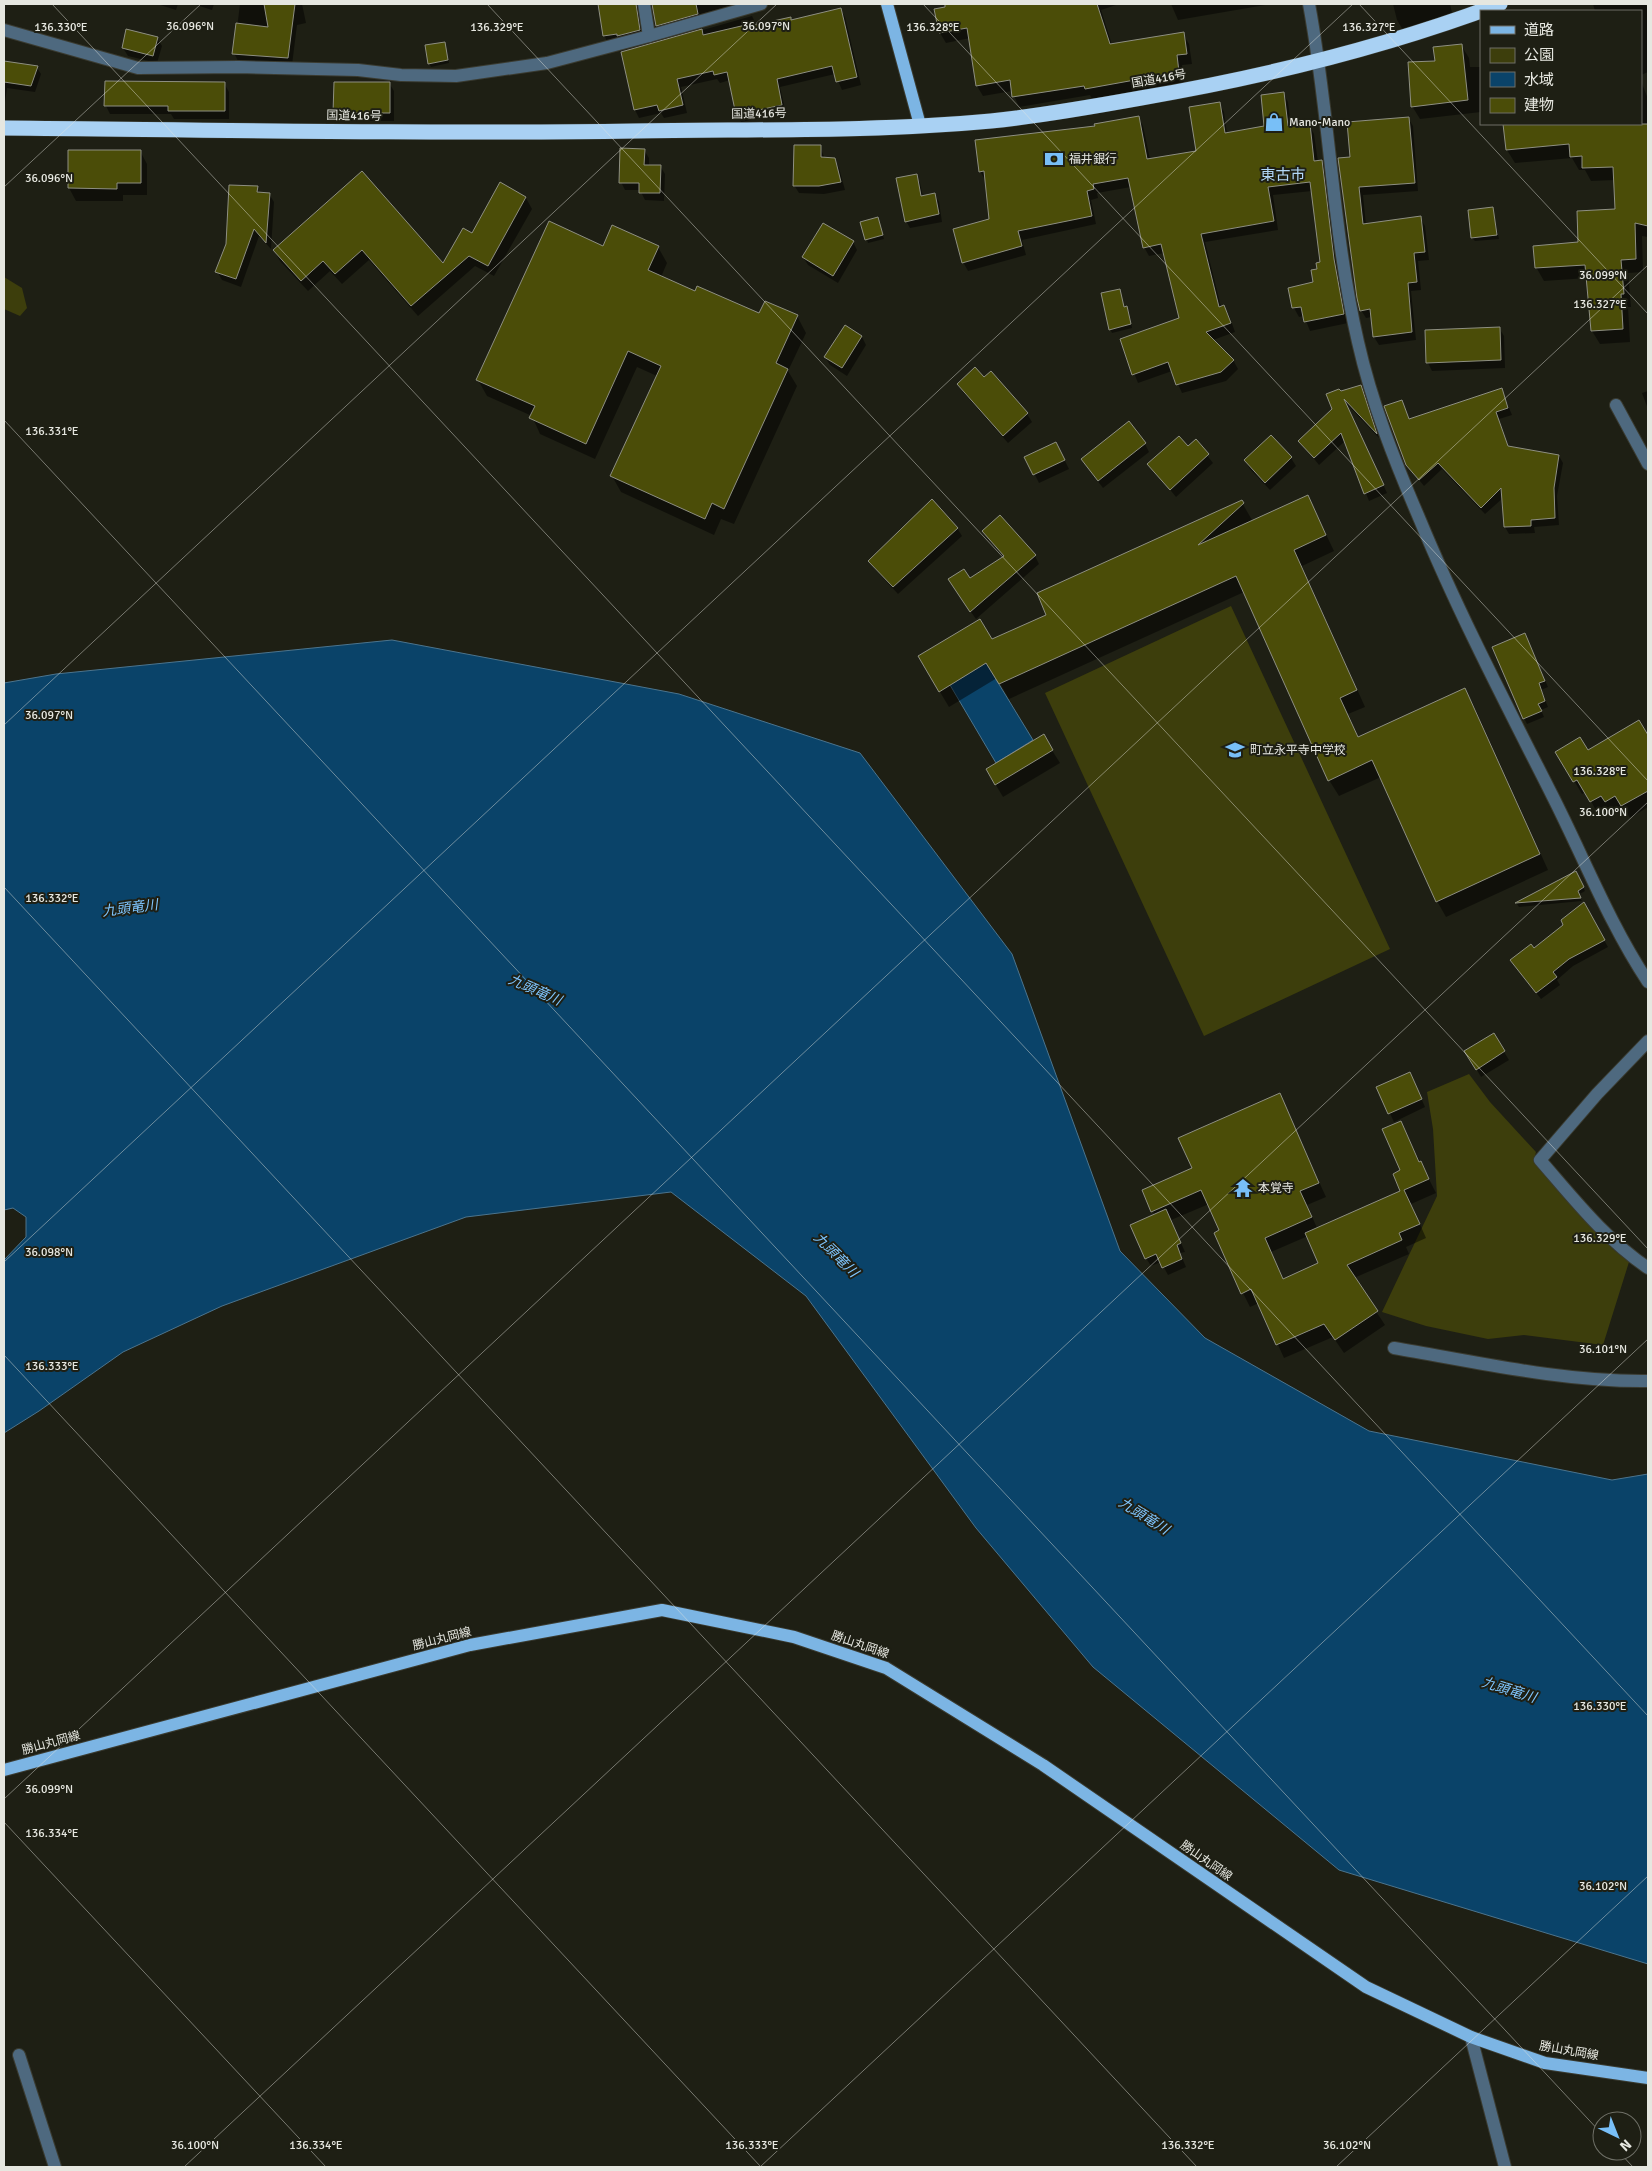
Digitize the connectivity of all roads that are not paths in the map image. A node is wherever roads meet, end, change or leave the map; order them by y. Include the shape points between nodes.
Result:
1 (644, 4) edge
2 (762, 4) edge
3 (888, 4) edge
4 (1309, 4) edge
5 (1500, 4) edge
6 (1484, 10) edge
7 (1480, 12) edge
8 (4, 30) edge
9 (649, 36) junction
10 (1320, 62) junction
11 (920, 125) junction
12 (4, 128) edge
13 (1616, 405) dead end
14 (1648, 464) edge
15 (1644, 965) edge
16 (1648, 982) edge
17 (1648, 1041) edge
18 (1648, 1268) edge
19 (1394, 1348) dead end
20 (1648, 1381) edge
21 (4, 1770) edge
22 (1471, 2037) junction
23 (19, 2055) dead end
24 (1648, 2078) edge
25 (55, 2167) edge
26 (1505, 2167) edge

1 - 9 street
2 - 9 street
3 - 11 main road
4 - 10 street
5 - 6 highway, 国道416号
7 - 10 highway, 国道416号
8 - 9 street via 138,68 239,67 456,76 547,62
10 - 11 highway, 国道416号 via 1097,106 993,120
10 - 15 street via 1334,208 1346,282 1358,344 1381,423 1441,571 1618,934
11 - 12 highway, 国道416号 via 493,133
13 - 14 street
15 - 16 street
17 - 18 street via 1540,1160 1597,1227
19 - 20 street via 1555,1374 1627,1382
21 - 22 main road, 勝山丸岡線 via 470,1645 662,1610 794,1637 886,1668 1043,1765 1366,1987
22 - 24 main road, 勝山丸岡線 via 1545,2063
22 - 26 street
23 - 25 street

